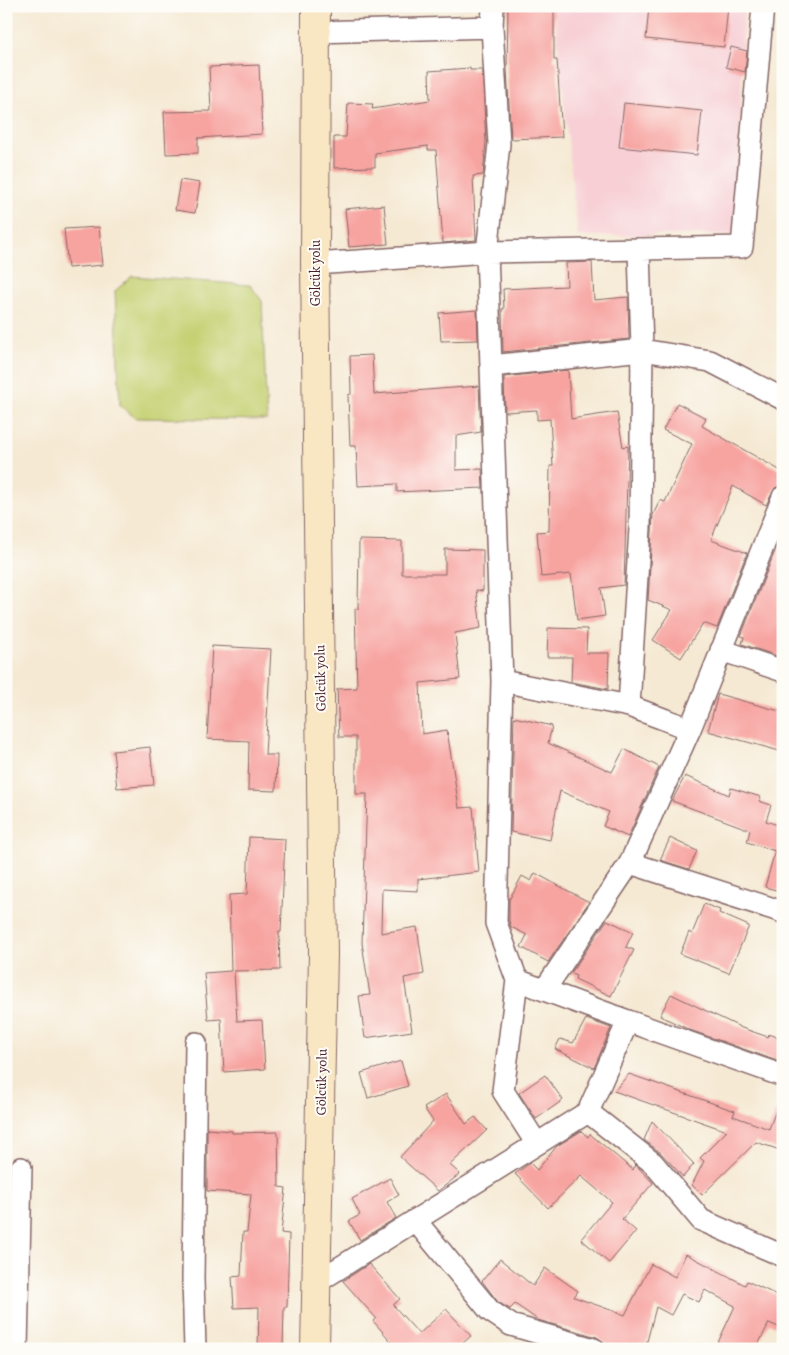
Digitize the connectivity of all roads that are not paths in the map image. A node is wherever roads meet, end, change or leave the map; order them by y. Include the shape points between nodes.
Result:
1 (763, 6) edge
2 (492, 16) edge
3 (315, 19) edge
4 (640, 249) junction
5 (487, 252) junction
6 (315, 264) junction
7 (642, 350) junction
8 (491, 366) junction
9 (783, 399) edge
10 (783, 496) edge
11 (721, 650) junction
12 (783, 671) edge
13 (502, 681) junction
14 (629, 706) junction
15 (690, 729) junction
16 (630, 864) junction
17 (783, 912) edge
18 (517, 980) junction
19 (545, 989) junction
20 (628, 1021) junction
21 (196, 1043) dead end
22 (783, 1076) edge
23 (588, 1112) junction
24 (537, 1144) junction
25 (21, 1168) dead end
26 (416, 1220) junction
27 (783, 1256) edge
28 (317, 1282) junction
29 (17, 1349) edge
30 (195, 1349) edge
31 (315, 1349) edge
32 (594, 1349) edge

1 - 4 street via 742,247
2 - 3 street
2 - 5 street via 499,144
3 - 6 main road, Gölcük yolu
4 - 5 street
4 - 7 street
5 - 6 street
5 - 8 street
6 - 28 main road, Gölcük yolu via 323,954
7 - 8 street
7 - 9 street via 710,361
7 - 14 street via 640,528
8 - 13 street
10 - 11 street
11 - 12 street
11 - 15 street
13 - 14 street
13 - 18 street via 496,923
14 - 15 street
15 - 16 street
16 - 17 street
16 - 19 street
18 - 19 street
18 - 24 street via 503,1091
19 - 20 street
20 - 22 street
20 - 23 street
21 - 30 street
23 - 24 street
23 - 27 street via 653,1162 701,1220
24 - 26 street
25 - 29 street
26 - 28 street
26 - 32 street via 490,1311 511,1325
28 - 31 main road, Gölcük yolu

